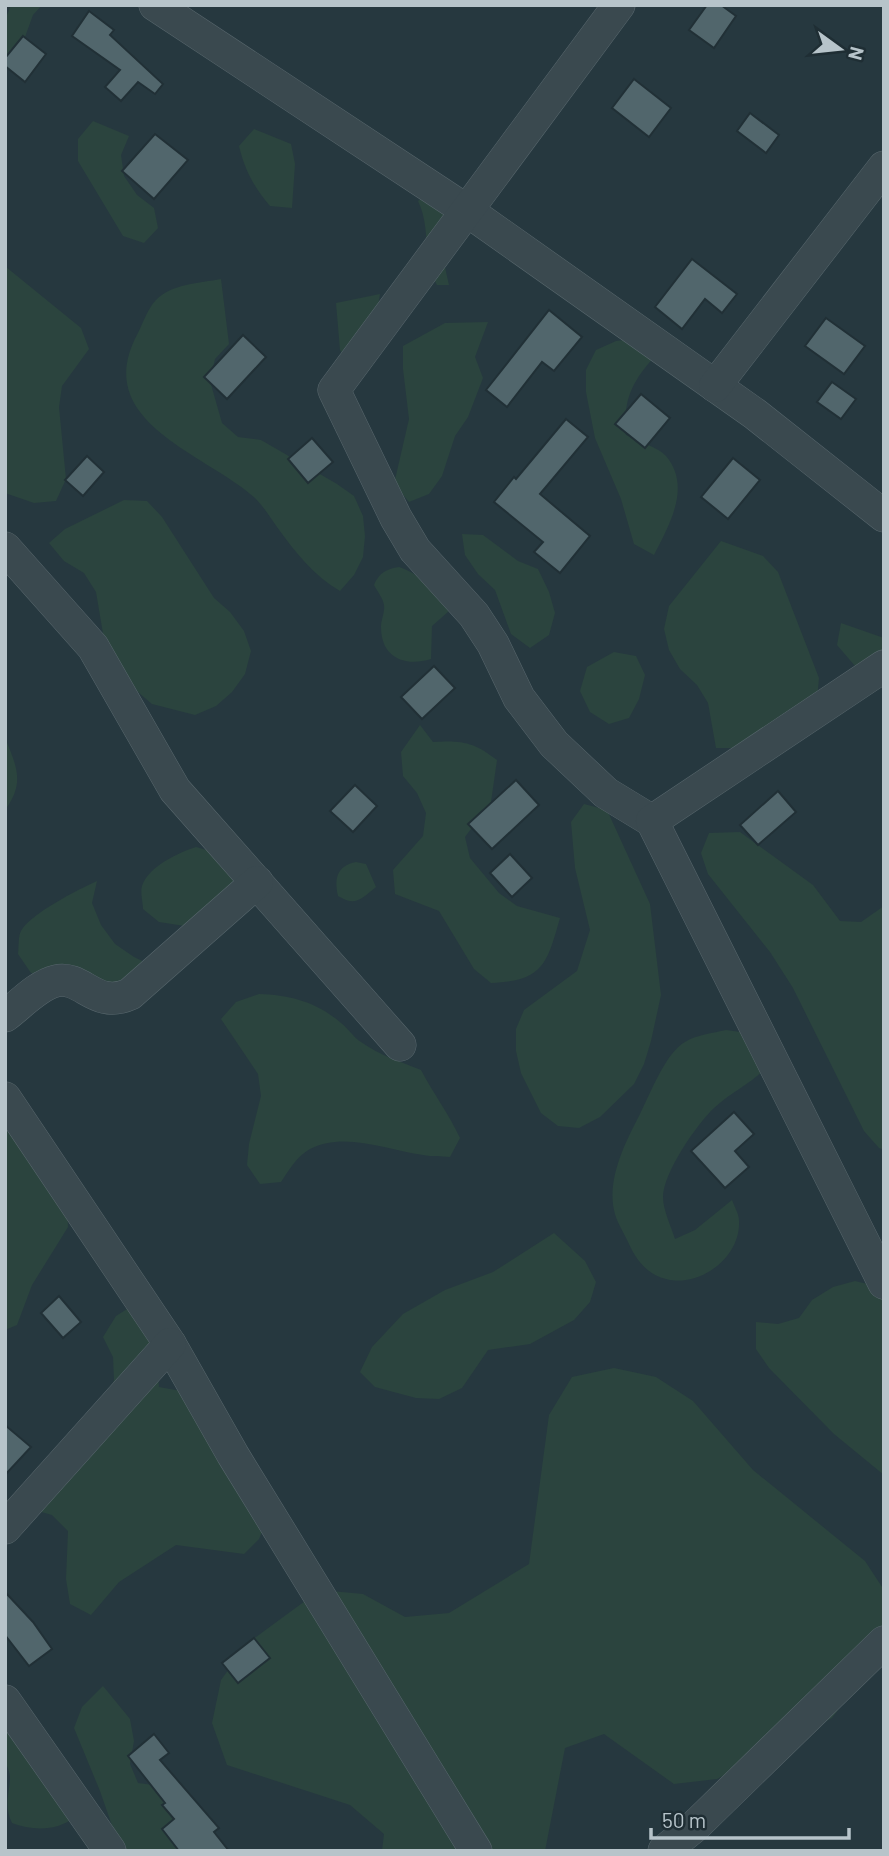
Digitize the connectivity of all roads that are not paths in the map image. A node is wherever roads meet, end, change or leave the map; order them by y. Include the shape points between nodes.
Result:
1 (619, 5) edge
2 (172, 10) edge
3 (884, 167) edge
4 (468, 211) junction
5 (715, 387) junction
6 (884, 516) edge
7 (5, 548) edge
8 (884, 666) edge
9 (652, 821) junction
10 (257, 882) junction
11 (5, 1016) edge
12 (400, 1045) dead end
13 (5, 1098) edge
14 (883, 1280) edge
15 (170, 1344) junction
16 (5, 1528) edge
17 (884, 1642) edge
18 (5, 1701) edge
19 (110, 1851) edge
20 (476, 1851) edge
21 (664, 1851) edge

1 - 4 street
2 - 4 street
3 - 5 street
4 - 5 street
4 - 9 street via 334,390 415,550 474,615 519,698 554,744 606,793
5 - 6 street
7 - 10 street via 93,647 175,790
8 - 9 street
9 - 14 street
10 - 11 street via 130,994 107,999 59,980
10 - 12 street
13 - 15 street
15 - 16 street
15 - 20 street
17 - 21 street
18 - 19 street

